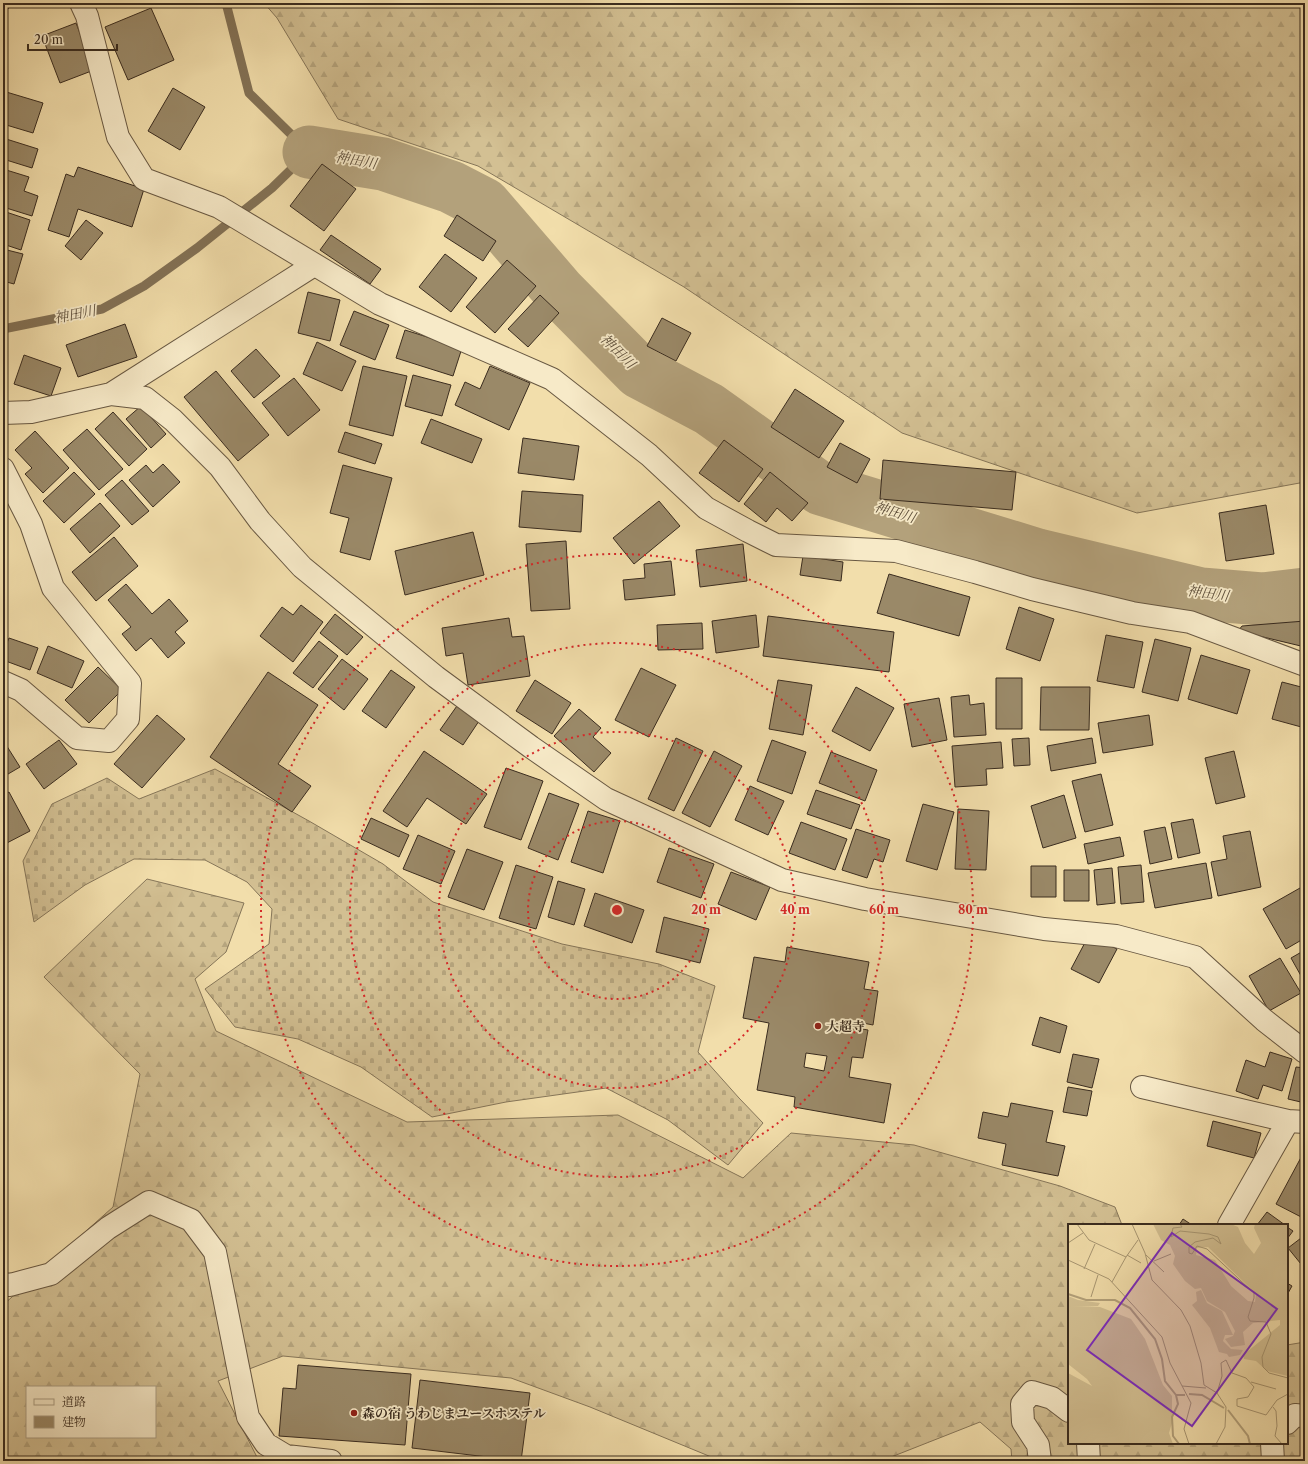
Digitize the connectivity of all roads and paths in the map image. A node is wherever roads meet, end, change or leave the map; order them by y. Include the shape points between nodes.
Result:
1 (81, 3) edge
2 (314, 265) junction
3 (111, 394) junction
4 (3, 413) edge
5 (3, 469) edge
6 (1305, 665) edge
7 (3, 682) edge
8 (1305, 1052) edge
9 (1142, 1087) dead end
10 (1297, 1121) edge
11 (1230, 1224) edge
12 (3, 1284) edge
13 (1068, 1410) edge
14 (1305, 1416) edge
15 (1288, 1422) edge
16 (1088, 1444) edge
17 (1272, 1444) edge
18 (331, 1461) edge
19 (1040, 1461) edge
20 (1090, 1461) edge
21 (1273, 1461) edge

1 - 2 street via 88,16 118,136 144,179 219,207
2 - 3 street
2 - 6 street via 380,304 552,380 649,455 706,508 776,545 896,551 1040,591 1132,613 1190,622
3 - 4 street via 31,412
3 - 8 street via 145,398 173,420 220,467 260,521 302,567 436,677 530,748 606,799 782,880 865,899 1044,929 1116,936 1195,958 1264,1020
5 - 7 street via 31,524 53,588 130,683 128,719 109,742 78,738 21,690
9 - 10 street
10 - 11 street
12 - 18 street via 10,1285 51,1274 108,1228 149,1202 191,1220 215,1252 248,1417 266,1444 286,1456
13 - 19 street via 1052,1398 1032,1392 1022,1404 1023,1422 1038,1445
14 - 15 street via 1295,1415
16 - 20 street
17 - 21 street

